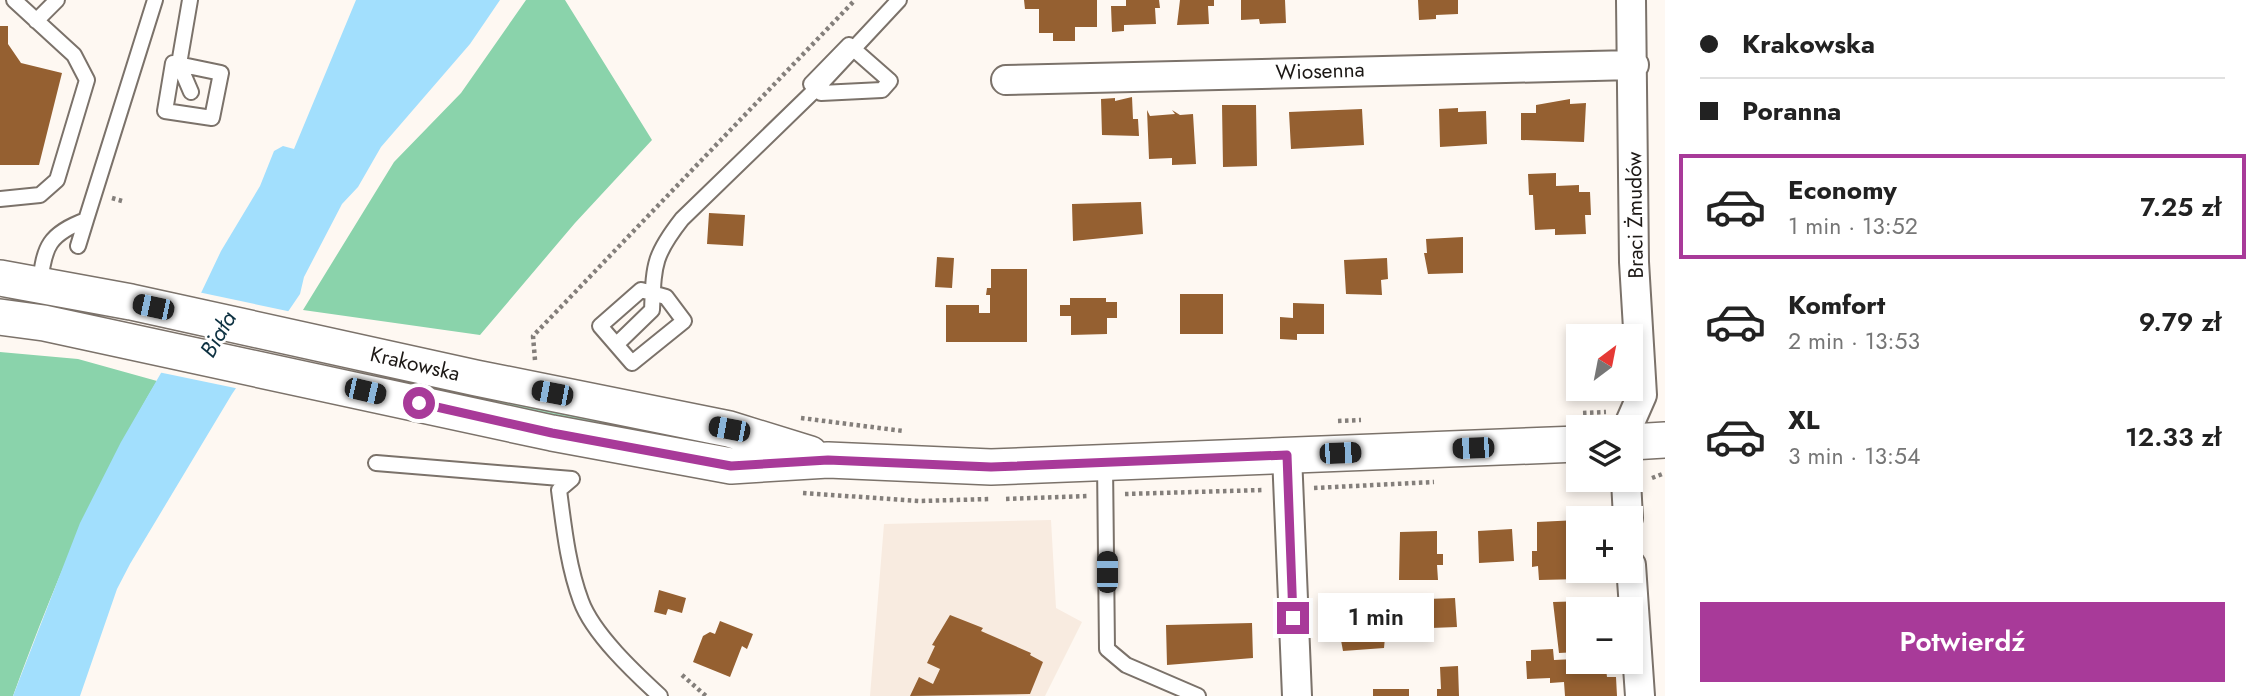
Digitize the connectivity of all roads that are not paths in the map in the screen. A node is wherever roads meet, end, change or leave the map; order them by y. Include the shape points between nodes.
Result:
1 (14, 0) edge
2 (57, 0) edge
3 (155, 0) edge
4 (190, 0) edge
5 (899, 0) edge
6 (1631, 0) edge
7 (36, 21) junction
8 (853, 49) junction
9 (179, 64) junction
10 (1634, 65) junction
11 (1006, 80) dead end
12 (816, 89) junction
13 (191, 92) dead end
14 (0, 199) edge
15 (86, 220) junction
16 (78, 246) dead end
17 (0, 278) edge
18 (40, 284) junction
19 (653, 293) junction
20 (0, 317) edge
21 (618, 343) dead end
22 (1635, 415) edge
23 (1566, 429) edge
24 (1643, 431) edge
25 (1665, 440) edge
26 (1287, 455) junction
27 (828, 460) junction
28 (376, 463) dead end
29 (1105, 463) junction
30 (1632, 583) edge
31 (660, 696) edge
32 (1198, 696) edge
33 (1297, 696) edge
34 (1640, 696) edge

1 - 7 lane
2 - 7 lane
3 - 15 lane
4 - 9 lane
5 - 8 lane
6 - 10 street, Braci Żmudów
7 - 14 lane via 74,55 88,80 57,180 40,195
8 - 12 lane
8 - 12 lane via 890,80 882,89 821,93
9 - 9 lane via 221,73 212,118 165,111 173,63
9 - 13 lane
10 - 11 street, Wiosenna
10 - 22 street, Braci Żmudów via 1634,262 1642,395
12 - 19 lane via 682,219 654,264
15 - 16 lane
15 - 18 lane via 56,233 43,260
17 - 18 street, Krakowska
18 - 27 street, Krakowska via 729,429
19 - 19 lane via 641,290 600,326 632,363 684,321 666,297
19 - 21 lane via 652,310
20 - 27 street, Krakowska via 705,463 731,466
23 - 26 street, Krakowska
24 - 25 street
26 - 29 street, Krakowska
26 - 33 street
27 - 29 street, Krakowska via 991,467
28 - 31 lane via 572,479 559,490 567,551 582,603 595,627
29 - 32 lane via 1107,649 1126,665
30 - 34 street

